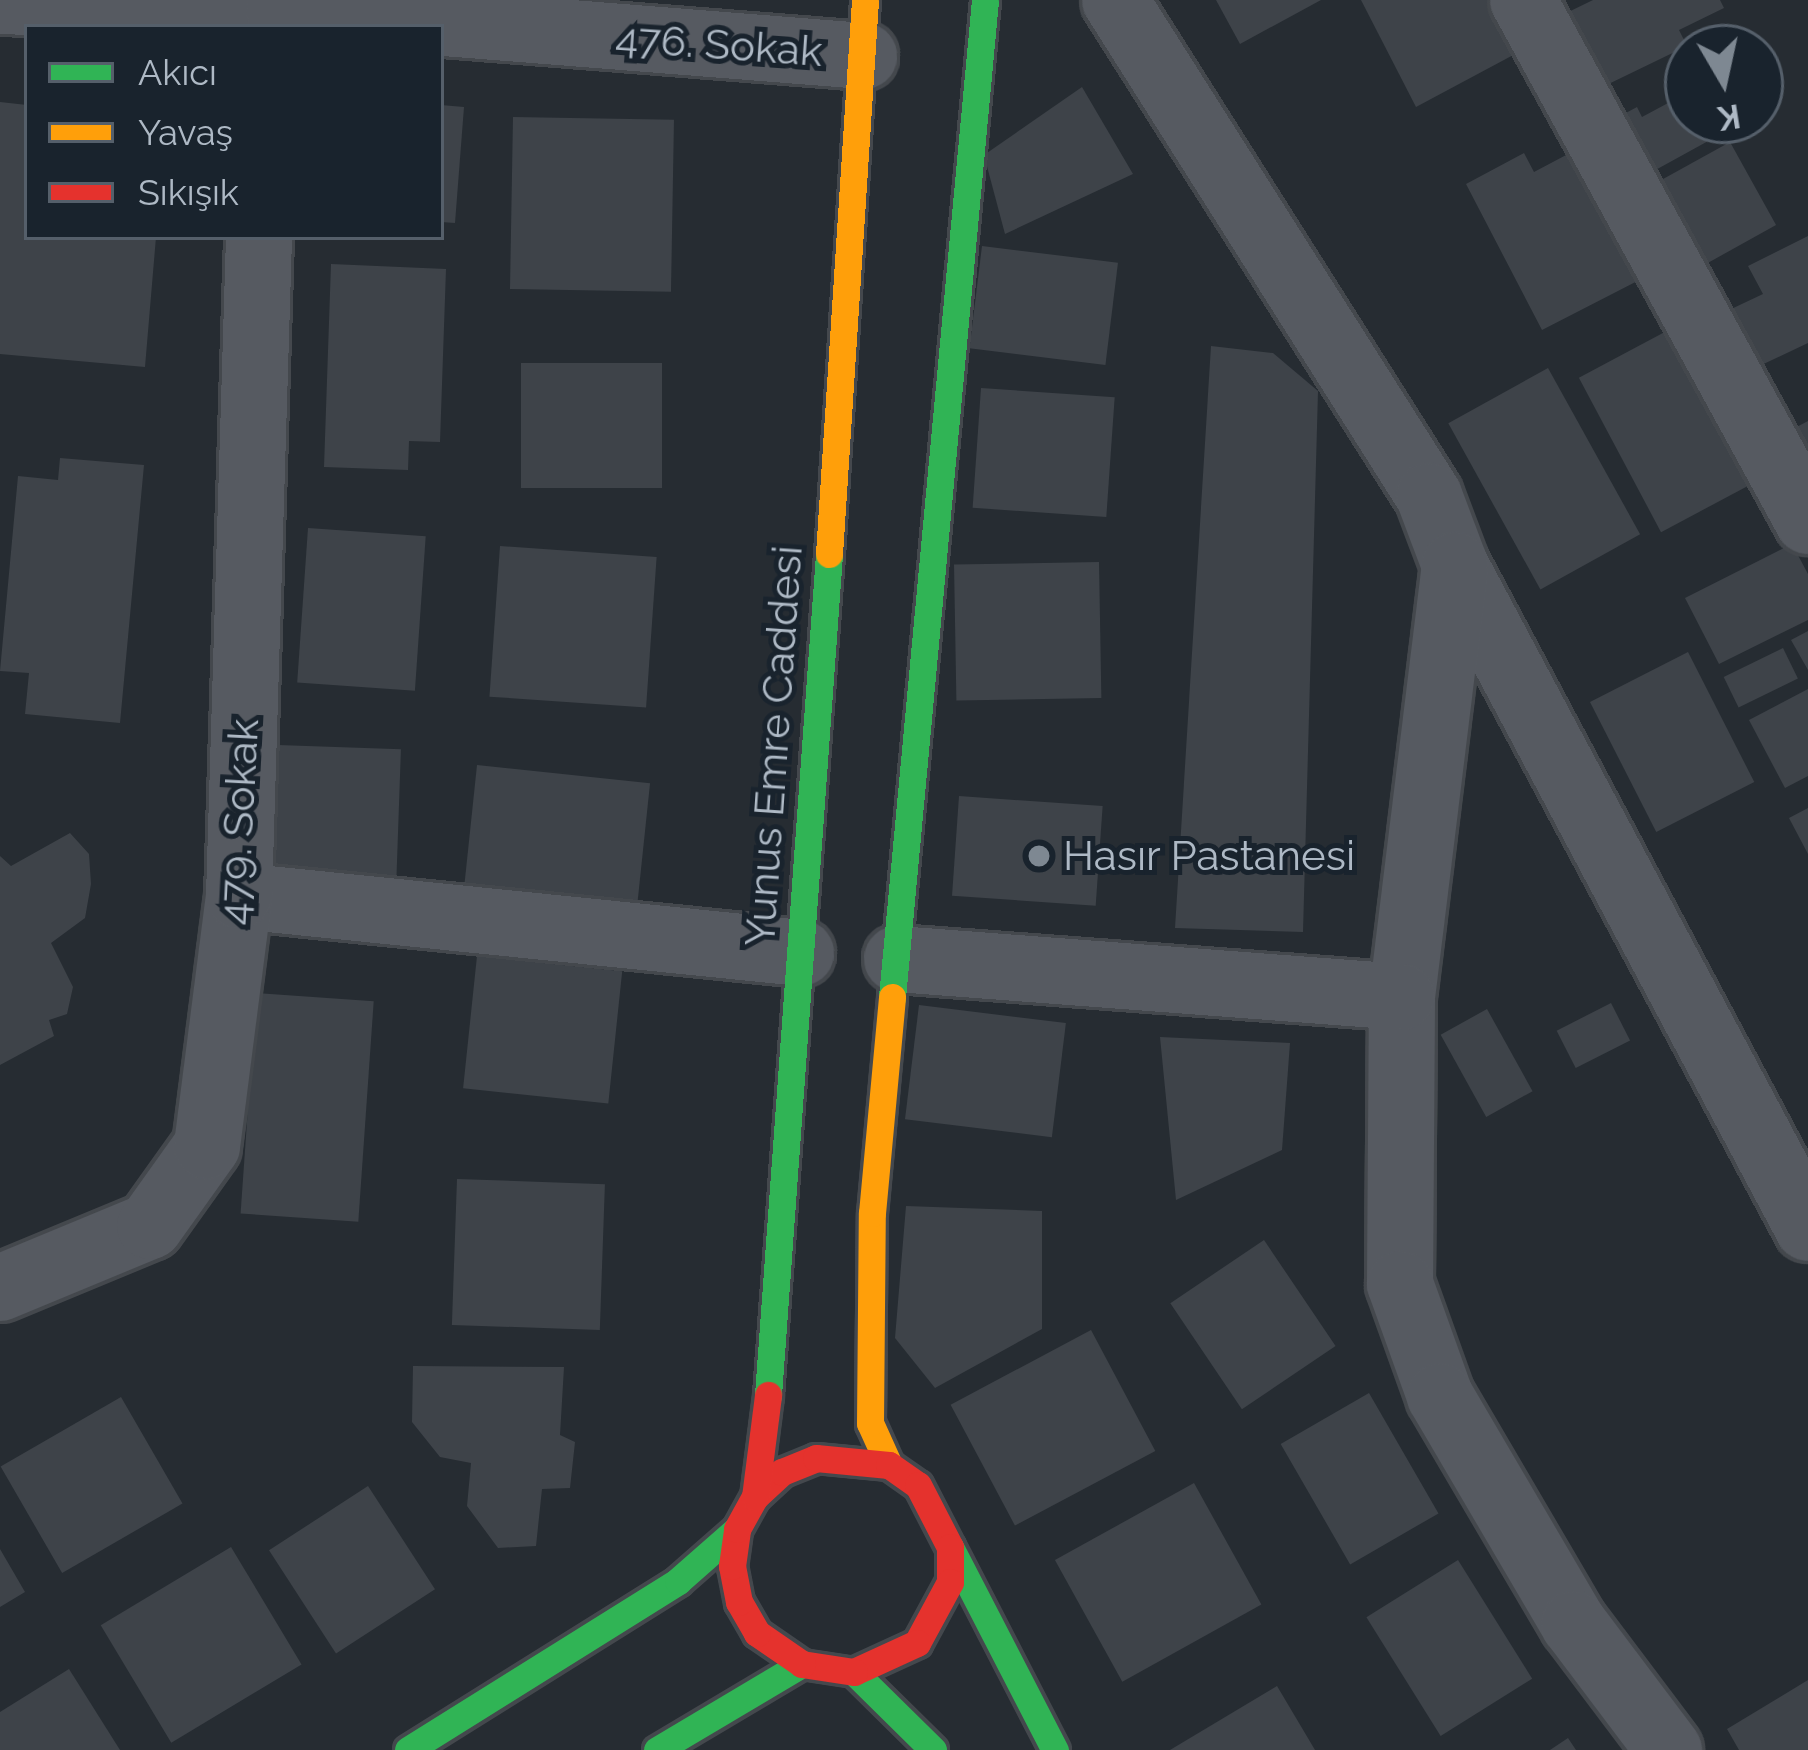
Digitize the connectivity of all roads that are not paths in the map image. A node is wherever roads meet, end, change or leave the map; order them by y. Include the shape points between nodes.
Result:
1 (985, 0) edge
2 (1115, 0) edge
3 (1523, 0) edge
4 (0, 1) edge
5 (278, 19) edge
6 (864, 28) edge
7 (259, 240) edge
8 (1808, 521) edge
9 (1455, 565) junction
10 (239, 896) junction
11 (801, 953) junction
12 (896, 959) junction
13 (1402, 997) junction
14 (1808, 1228) edge
15 (0, 1288) edge
16 (889, 1465) junction
17 (754, 1497) junction
18 (737, 1529) junction
19 (950, 1547) junction
20 (802, 1664) junction
21 (854, 1672) junction
22 (408, 1750) edge
23 (657, 1750) edge
24 (934, 1750) edge
25 (1055, 1750) edge
26 (1669, 1750) edge

1 - 12 main road
2 - 9 street via 1429,496
3 - 8 street
4 - 5 street, 476. Sokak
5 - 6 street, 476. Sokak
6 - 11 main road, Yunus Emre Caddesi
7 - 10 street, 479. Sokak
9 - 13 street
9 - 14 street
10 - 11 street
10 - 15 street, 479. Sokak via 207,1146 150,1226
11 - 17 main road, Yunus Emre Caddesi via 782,1279
12 - 13 street
12 - 16 main road via 872,1213 870,1423
13 - 26 street via 1400,1284 1440,1396 1574,1624
16 - 17 main road via 817,1458 782,1472
16 - 19 main road via 939,1513
17 - 18 main road
18 - 20 main road via 739,1602 757,1633
18 - 22 main road via 678,1581
19 - 21 main road via 950,1582 917,1642
19 - 25 main road
20 - 21 main road
20 - 23 main road
21 - 24 main road

